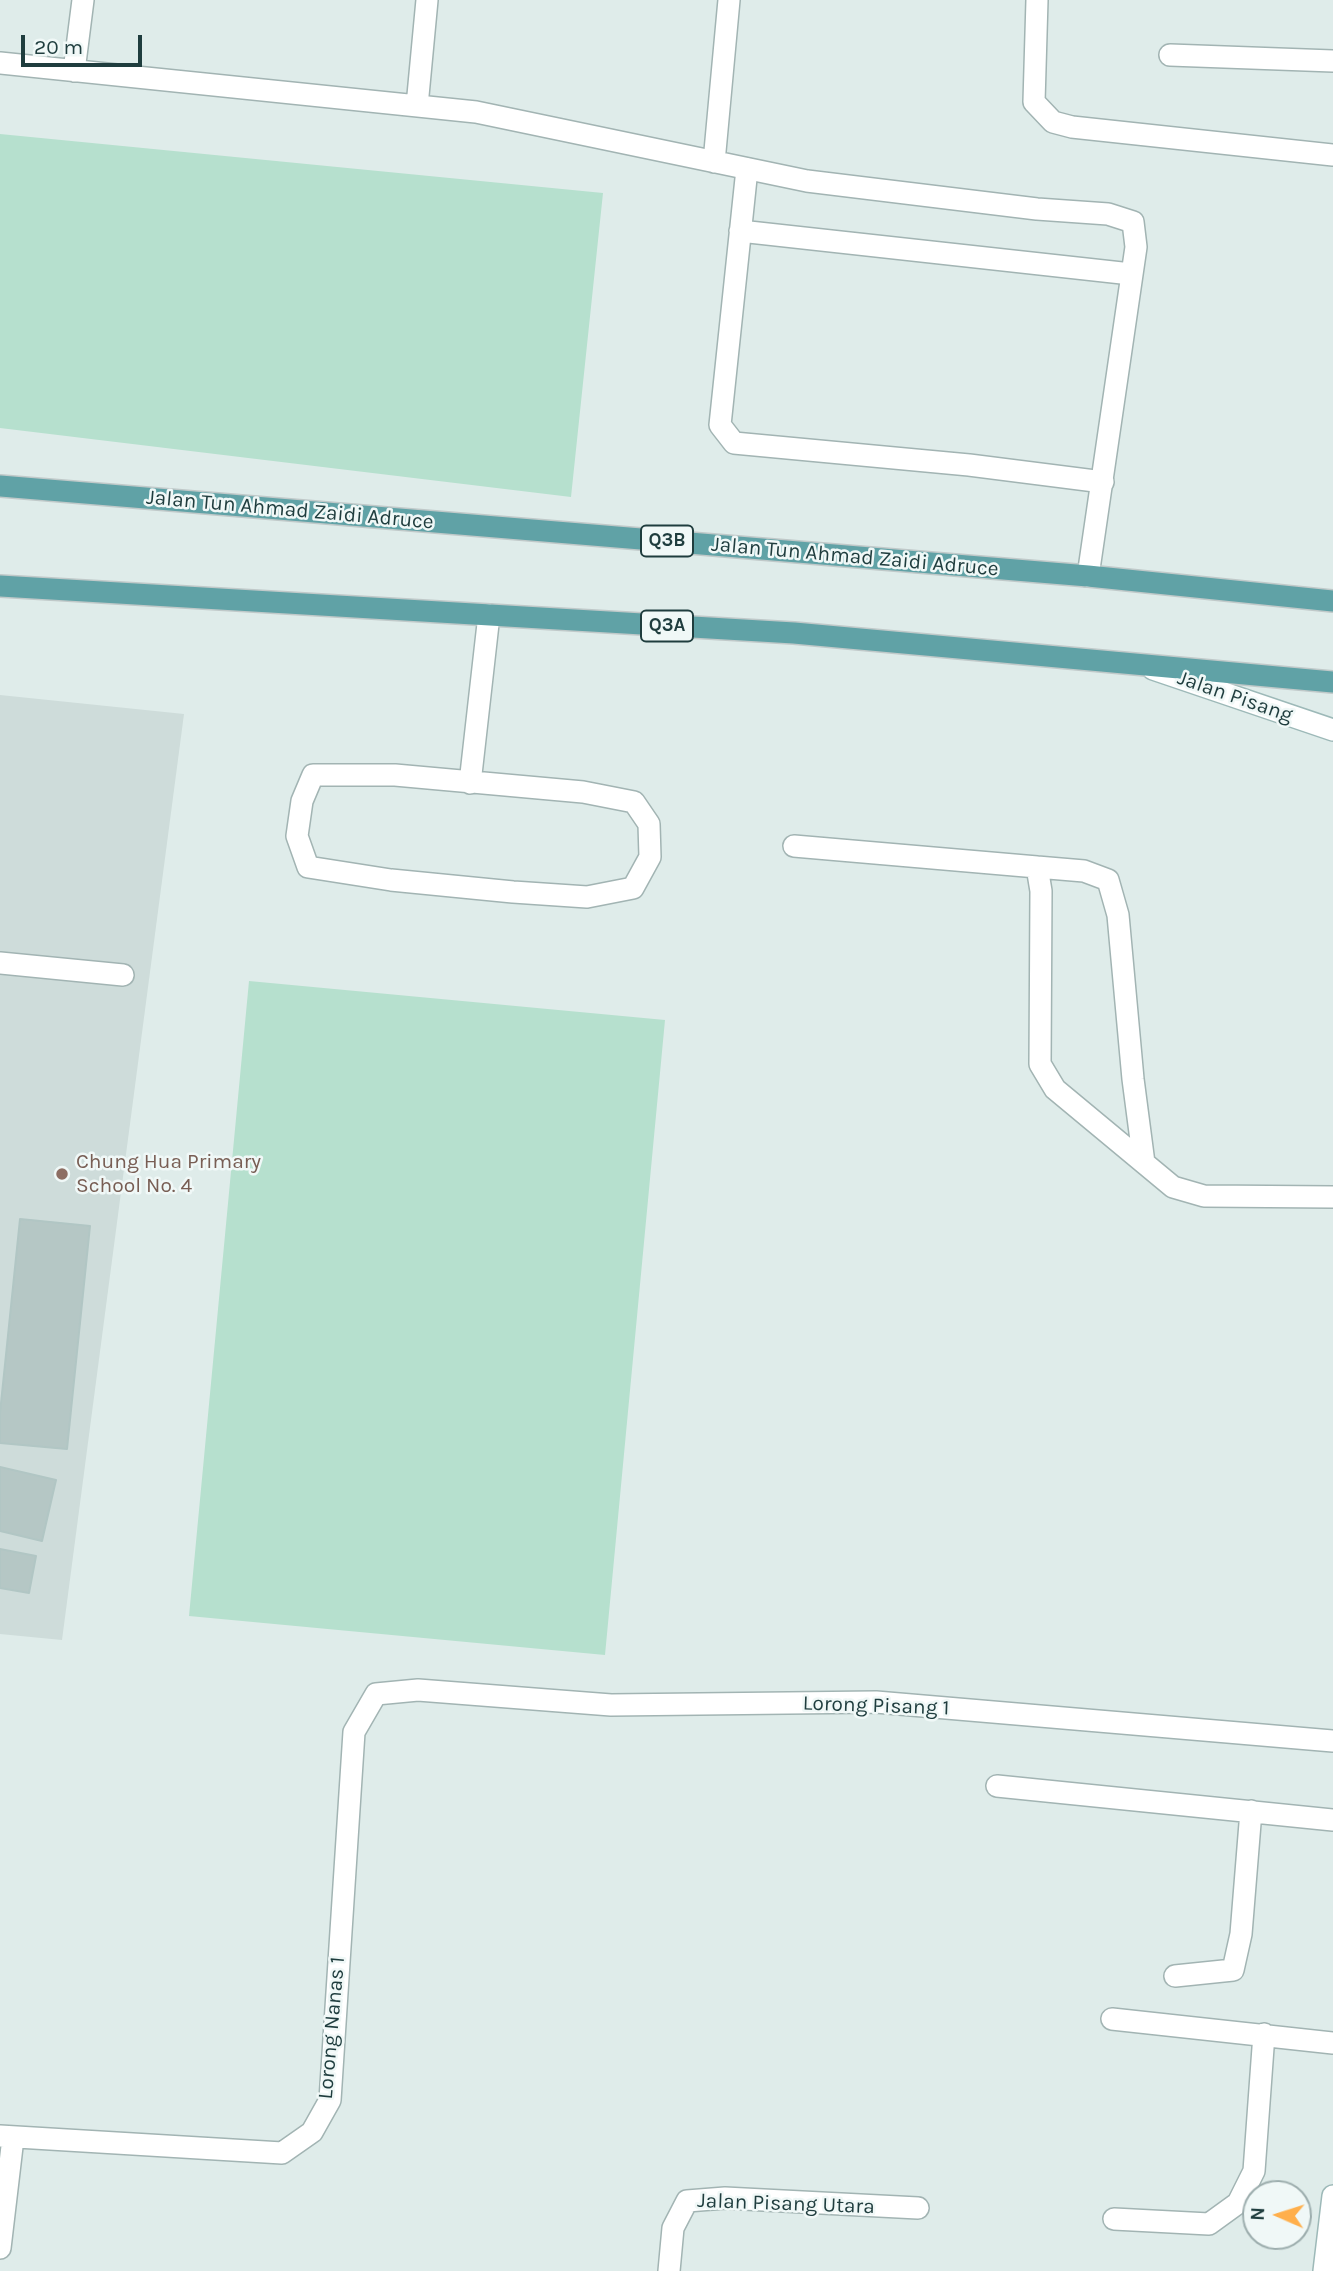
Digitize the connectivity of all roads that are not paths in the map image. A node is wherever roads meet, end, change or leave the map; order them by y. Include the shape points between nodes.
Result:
1 (83, 0) edge
2 (427, 0) edge
3 (729, 0) edge
4 (1037, 0) edge
5 (1170, 55) dead end
6 (1333, 61) edge
7 (0, 63) edge
8 (74, 71) junction
9 (417, 106) junction
10 (1333, 155) edge
11 (714, 162) junction
12 (747, 169) junction
13 (740, 231) junction
14 (1131, 274) junction
15 (1103, 482) junction
16 (0, 486) edge
17 (1088, 576) junction
18 (0, 586) edge
19 (1333, 601) edge
20 (489, 615) junction
21 (1138, 664) junction
22 (1333, 682) edge
23 (1333, 730) edge
24 (470, 783) junction
25 (794, 846) dead end
26 (1037, 867) junction
27 (0, 962) edge
28 (123, 975) dead end
29 (1144, 1163) junction
30 (1333, 1196) edge
31 (418, 1690) joint
32 (1333, 1741) edge
33 (997, 1786) dead end
34 (1251, 1811) junction
35 (1333, 1820) edge
36 (1175, 1976) dead end
37 (1112, 2019) dead end
38 (1264, 2034) junction
39 (1333, 2043) edge
40 (6, 2137) edge
41 (1333, 2196) edge
42 (918, 2208) dead end
43 (1114, 2219) dead end
44 (0, 2248) edge
45 (669, 2271) edge
46 (1324, 2271) edge

1 - 8 street
2 - 9 street
3 - 11 street
4 - 10 street via 1034,102 1053,122
5 - 6 street
7 - 8 street
8 - 9 street
9 - 11 street via 476,112
11 - 12 street
12 - 13 street
12 - 14 street via 807,181 1108,214 1133,222 1136,247
13 - 14 street
13 - 15 street via 720,425 734,443
14 - 15 street
15 - 17 street
16 - 17 main road, Jalan Tun Ahmad Zaidi Adruce / Q3B
17 - 19 main road, Jalan Tun Ahmad Zaidi Adruce / Q3B
18 - 20 main road, Q3A
20 - 21 main road, Q3A via 794,633
20 - 24 street
21 - 22 main road, Q3A
21 - 23 street, Jalan Pisang
24 - 24 street via 583,792 635,802 649,824 650,857 633,888 587,897 391,880 308,867 297,836 302,801 313,775 395,775
25 - 26 street
26 - 29 street via 1041,891 1040,1063 1055,1089
26 - 29 street via 1084,871 1108,880 1118,915
27 - 28 street
29 - 30 street via 1173,1187 1204,1196
31 - 32 street, Lorong Pisang 1 via 611,1705 876,1702
31 - 40 street, Lorong Nanas 1 via 376,1694 354,1732 330,2100 312,2132 282,2153
33 - 34 street
34 - 35 street
34 - 36 street via 1241,1934 1233,1970
37 - 38 street
38 - 39 street
38 - 43 street via 1254,2171 1238,2203 1209,2224
40 - 44 street
41 - 46 street
42 - 45 street, Jalan Pisang Utara via 725,2198 687,2201 673,2228

